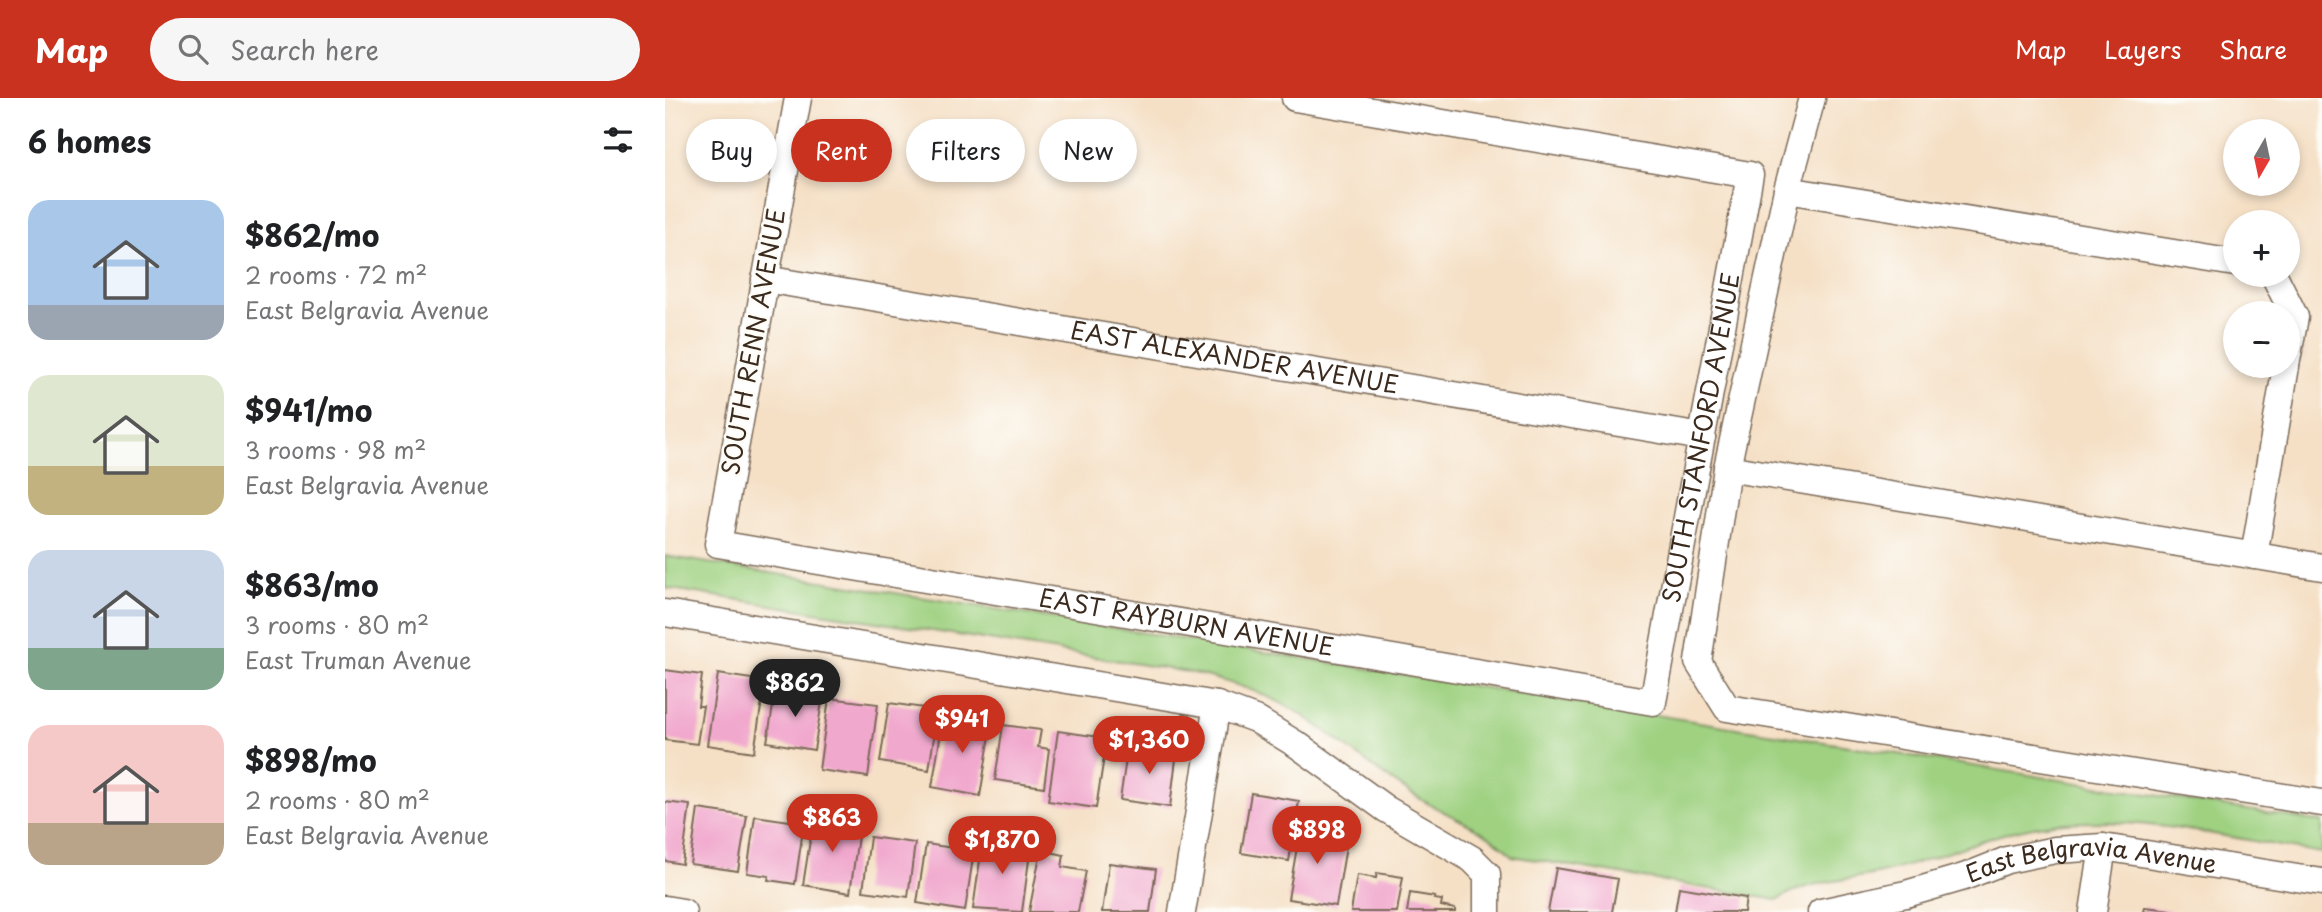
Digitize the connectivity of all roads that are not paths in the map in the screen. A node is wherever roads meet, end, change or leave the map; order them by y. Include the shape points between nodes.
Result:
1 (798, 98) edge
2 (1295, 98) edge
3 (1812, 98) edge
4 (1787, 190) junction
5 (2223, 261) edge
6 (765, 279) junction
7 (2284, 378) edge
8 (1702, 437) junction
9 (1727, 468) junction
10 (718, 544) joint
11 (2254, 556) junction
12 (2322, 567) edge
13 (665, 613) edge
14 (1653, 702) joint
15 (1217, 705) junction
16 (2322, 803) edge
17 (2103, 847) junction
18 (2322, 882) edge
19 (665, 909) edge
20 (683, 912) edge
21 (1182, 912) edge
22 (1487, 912) edge
23 (1821, 912) edge
24 (2093, 912) edge

1 - 6 street, SOUTH RENN AVENUE
2 - 8 street, SOUTH STANFORD AVENUE via 1750,175
3 - 4 street
4 - 5 street
4 - 9 street
6 - 8 street, EAST ALEXANDER AVENUE
6 - 10 street, SOUTH RENN AVENUE
7 - 11 street
8 - 14 street, SOUTH STANFORD AVENUE
9 - 11 street
9 - 16 street via 1698,662 1727,708
10 - 14 street, EAST RAYBURN AVENUE
11 - 12 street
13 - 15 street
15 - 21 street
15 - 22 street via 1255,719 1386,809 1472,859 1487,874
17 - 18 street, East Belgravia Avenue
17 - 23 street, East Belgravia Avenue via 2019,858 1906,894
17 - 24 street
19 - 20 street

